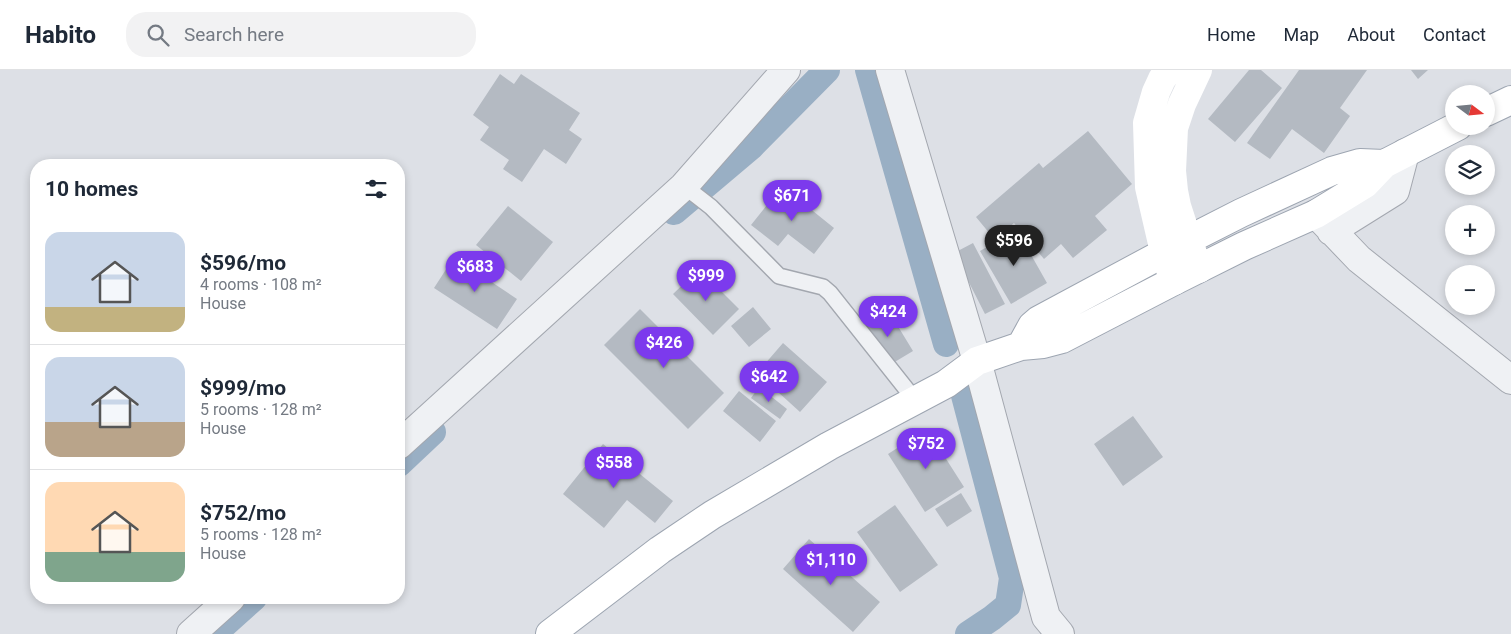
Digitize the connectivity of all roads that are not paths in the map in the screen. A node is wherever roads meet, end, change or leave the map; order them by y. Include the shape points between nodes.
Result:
1 (786, 70) edge
2 (890, 70) edge
3 (1169, 70) edge
4 (1198, 70) edge
5 (1511, 100) edge
6 (1495, 108) edge
7 (1445, 132) edge
8 (1394, 158) junction
9 (687, 188) junction
10 (1324, 222) junction
11 (1176, 246) junction
12 (1199, 269) junction
13 (1174, 281) junction
14 (1021, 346) junction
15 (977, 361) junction
16 (1511, 380) edge
17 (915, 400) junction
18 (405, 440) edge
19 (224, 604) edge
20 (191, 634) edge
21 (550, 634) edge
22 (1060, 634) edge

1 - 9 street
2 - 15 street
3 - 11 main road via 1156,92 1148,123 1149,187
4 - 11 main road via 1174,128 1172,171
5 - 6 main road
7 - 8 main road
8 - 10 main road
8 - 11 main road via 1332,171
9 - 17 lane via 711,207 779,276 823,287 830,293
9 - 18 street
10 - 12 main road via 1244,246
10 - 16 street via 1359,259
11 - 12 main road
11 - 13 main road
11 - 14 main road via 1039,320
12 - 13 main road
13 - 14 main road via 1062,339
14 - 15 main road
15 - 17 main road via 946,384
15 - 22 street via 1046,617
17 - 21 main road via 712,515 653,555
19 - 20 street

